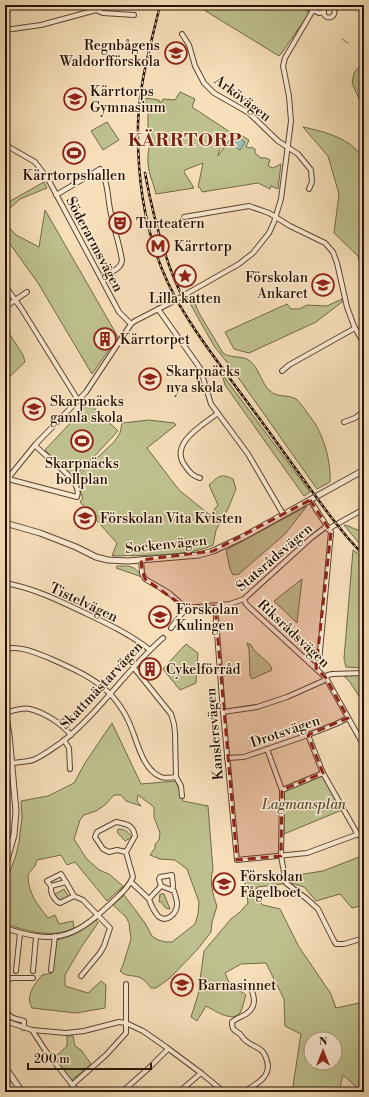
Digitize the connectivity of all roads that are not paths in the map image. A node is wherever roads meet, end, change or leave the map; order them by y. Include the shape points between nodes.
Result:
1 (98, 5) edge
2 (302, 5) edge
3 (316, 5) edge
4 (96, 10) junction
5 (313, 10) junction
6 (324, 12) dead end
7 (134, 15) dead end
8 (5, 30) edge
9 (182, 34) dead end
10 (5, 143) edge
11 (288, 148) junction
12 (309, 189) dead end
13 (56, 195) junction
14 (184, 217) dead end
15 (276, 217) junction
16 (102, 277) junction
17 (5, 286) edge
18 (27, 292) dead end
19 (14, 300) junction
20 (5, 307) edge
21 (158, 309) junction
22 (131, 324) junction
23 (355, 328) junction
24 (364, 344) edge
25 (282, 372) dead end
26 (78, 400) junction
27 (364, 411) edge
28 (218, 413) junction
29 (344, 422) dead end
30 (35, 445) junction
31 (364, 470) edge
32 (9, 478) junction
33 (200, 478) dead end
34 (5, 482) edge
35 (310, 500) junction
36 (364, 509) edge
37 (283, 514) junction
38 (5, 523) edge
39 (328, 527) junction
40 (140, 560) junction
41 (5, 583) edge
42 (244, 599) junction
43 (215, 606) junction
44 (186, 608) junction
45 (171, 628) dead end
46 (163, 638) dead end
47 (5, 649) edge
48 (150, 650) junction
49 (134, 668) junction
50 (316, 668) junction
51 (364, 672) edge
52 (326, 678) junction
53 (110, 694) junction
54 (5, 712) edge
55 (223, 712) junction
56 (348, 718) junction
57 (71, 735) junction
58 (308, 735) junction
59 (64, 740) junction
60 (364, 746) edge
61 (268, 749) junction
62 (227, 758) junction
63 (12, 763) junction
64 (70, 769) dead end
65 (323, 774) junction
66 (176, 777) junction
67 (282, 790) junction
68 (182, 796) dead end
69 (364, 832) edge
70 (358, 835) junction
71 (126, 852) junction
72 (281, 856) junction
73 (5, 867) edge
74 (66, 882) junction
75 (131, 882) junction
76 (51, 886) junction
77 (161, 886) junction
78 (172, 890) junction
79 (74, 896) junction
80 (149, 899) junction
81 (97, 916) junction
82 (5, 928) edge
83 (20, 933) junction
84 (55, 936) junction
85 (36, 937) junction
86 (364, 938) edge
87 (51, 970) dead end
88 (16, 971) dead end
89 (33, 971) dead end
90 (81, 976) dead end
91 (32, 978) dead end
92 (5, 983) edge
93 (126, 984) dead end
94 (250, 985) dead end
95 (5, 1012) edge
96 (5, 1021) edge
97 (126, 1023) junction
98 (24, 1028) junction
99 (32, 1030) junction
100 (168, 1049) junction
101 (5, 1067) edge
102 (202, 1073) junction
103 (72, 1085) junction
104 (22, 1092) edge
105 (78, 1092) edge
106 (122, 1092) edge
107 (179, 1092) edge
108 (224, 1092) edge
109 (243, 1092) edge

1 - 4 street
2 - 5 street
3 - 5 street
4 - 7 street via 103,13
4 - 8 street via 41,25
5 - 6 street
5 - 11 street via 284,62 291,121
9 - 11 street, Arkövägen via 204,84 249,113
10 - 13 street, Söderarmsvägen via 35,162
11 - 12 street, Arkövägen via 298,154 310,170 312,182
11 - 15 street
13 - 16 street, Söderarmsvägen
13 - 16 street via 100,169 107,182 110,213 122,261 120,266
14 - 15 street via 249,206
15 - 21 street via 269,233 253,253 239,264
15 - 23 street via 325,243 333,252
16 - 22 street, Söderarmsvägen via 119,312
17 - 19 street
18 - 19 street
19 - 20 street
19 - 26 street
21 - 22 street
21 - 28 street via 200,368 211,404
22 - 26 street via 99,374
23 - 24 street
23 - 25 street via 289,365
26 - 30 street
27 - 29 street
28 - 33 street via 191,434 183,444 181,453 184,465 192,475
28 - 37 street via 248,454
30 - 32 street
30 - 32 street via 74,480 78,490 77,497
31 - 35 street, Sockenvägen
32 - 34 street
35 - 37 street, Sockenvägen
35 - 39 street
36 - 39 street, Statsrådsvägen
37 - 40 street, Sockenvägen via 206,554
38 - 40 street, Sockenvägen via 50,536 102,559
39 - 42 street, Statsrådsvägen via 312,538
39 - 50 street via 330,532 326,588 319,662
40 - 44 street via 142,573 146,579
41 - 48 street, Tistelvägen via 55,599 139,641
42 - 43 street, Statsrådsvägen
42 - 50 street, Riksrådsvägen via 250,608
43 - 44 street, Statsrådsvägen
43 - 55 street, Kanslersvägen
44 - 45 street
46 - 48 street, Skattmästarvägen
47 - 53 street via 18,648 48,658 90,678
48 - 49 street, Skattmästarvägen
49 - 53 street, Skattmästarvägen
49 - 66 street via 171,714 175,733
50 - 52 street, Riksrådsvägen
51 - 52 street via 332,674
52 - 55 street via 287,697 257,707
52 - 56 street, Riksrådsvägen
53 - 57 street, Skattmästarvägen
53 - 66 street via 128,720 139,751 149,767 163,778
54 - 57 street via 29,709 55,721
54 - 63 street
55 - 62 street, Kanslersvägen
56 - 58 street, Drotsvägen
56 - 60 street, Riksrådsvägen
57 - 59 street, Skattmästarvägen
58 - 61 street, Drotsvägen
58 - 65 street
59 - 63 street, Skattmästarvägen via 32,760
59 - 64 street via 69,748
61 - 62 street, Drotsvägen via 244,757
61 - 67 street
62 - 72 street, Kanslersvägen via 237,860
63 - 73 street via 16,822
65 - 67 street
65 - 70 street
66 - 68 street via 181,786
67 - 72 street
69 - 70 street
70 - 72 street via 307,853
71 - 71 street via 135,836 131,826 116,822 97,832 95,837 103,849 109,852
71 - 75 street via 133,877
72 - 86 street via 286,883 318,909 336,944
74 - 76 street
74 - 76 street via 61,874 46,879
74 - 79 street
75 - 80 street
75 - 81 street
76 - 79 street via 51,891 60,903
77 - 78 street
77 - 78 street via 160,877 172,875
77 - 80 street
78 - 80 street via 177,903 172,916 159,916
79 - 81 street via 83,900
81 - 84 street via 81,928 62,936
81 - 90 street via 110,928 109,934 100,953
82 - 83 street
83 - 85 street
83 - 88 street
84 - 85 street
84 - 87 street
85 - 89 street
91 - 92 street via 11,978
93 - 97 street
94 - 109 street via 255,1001 246,1014 232,1022 232,1027 245,1041 262,1050 268,1072 264,1078
95 - 98 street via 24,1021
96 - 98 street
97 - 99 street via 119,1022 84,1031
97 - 100 street via 143,1031
97 - 103 street via 126,1034
98 - 99 street
99 - 103 street
100 - 102 street
100 - 106 street
101 - 104 street
102 - 107 street
102 - 108 street
103 - 105 street

